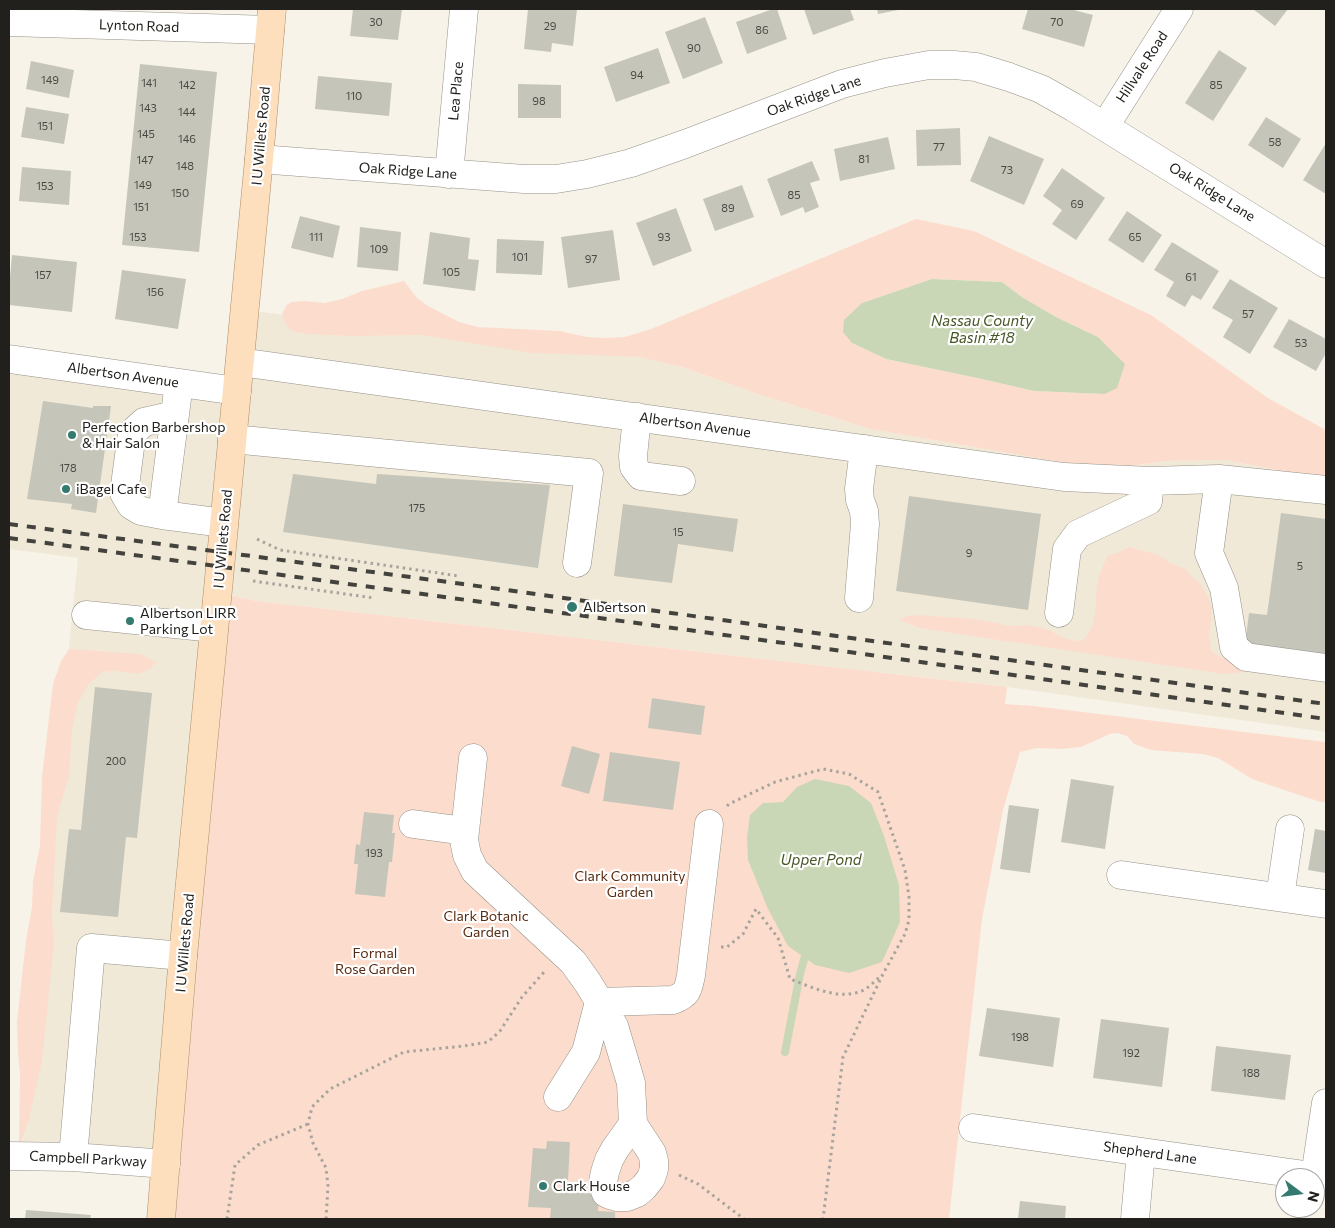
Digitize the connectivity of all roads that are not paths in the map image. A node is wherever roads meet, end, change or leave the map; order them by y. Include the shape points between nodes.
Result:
1 (464, 9) edge
2 (1180, 9) edge
3 (271, 19) edge
4 (9, 22) edge
5 (1105, 126) junction
6 (259, 159) junction
7 (449, 174) junction
8 (1326, 264) edge
9 (9, 359) edge
10 (240, 362) junction
11 (178, 383) junction
12 (237, 391) junction
13 (175, 415) junction
14 (638, 417) junction
15 (232, 439) junction
16 (864, 449) junction
17 (1219, 479) junction
18 (681, 481) dead end
19 (1150, 481) junction
20 (1326, 490) edge
21 (162, 515) junction
22 (224, 523) junction
23 (577, 563) dead end
24 (859, 598) dead end
25 (1059, 613) dead end
26 (86, 615) dead end
27 (214, 628) junction
28 (1326, 668) edge
29 (473, 758) dead end
30 (412, 824) dead end
31 (709, 824) road end
32 (1290, 829) dead end
33 (465, 831) junction
34 (1121, 875) dead end
35 (1280, 897) junction
36 (1326, 904) edge
37 (184, 956) junction
38 (599, 1002) junction
39 (558, 1097) dead end
40 (1326, 1103) edge
41 (633, 1124) junction
42 (973, 1128) dead end
43 (1141, 1152) junction
44 (9, 1156) edge
45 (73, 1157) junction
46 (166, 1164) junction
47 (1322, 1168) edge
48 (1275, 1171) edge
49 (161, 1219) edge
50 (1135, 1219) edge

1 - 7 street, Lea Place
2 - 5 street, Hillvale Road
3 - 4 street, Lynton Road
3 - 6 main road, I U Willets Road
5 - 7 street, Oak Ridge Lane via 1041,89 1009,77 976,67 929,65 842,84 685,144 587,174 556,179
5 - 8 street, Oak Ridge Lane
6 - 7 street, Oak Ridge Lane
6 - 10 main road, I U Willets Road
9 - 11 street, Albertson Avenue
10 - 12 main road, I U Willets Road
10 - 14 street, Albertson Avenue
11 - 12 street, Albertson Avenue
11 - 13 street
12 - 15 main road, I U Willets Road
13 - 21 street
13 - 21 street via 144,422 132,432 124,493 130,506
14 - 16 street, Albertson Avenue
14 - 18 street via 634,467 641,476
15 - 22 main road, I U Willets Road
15 - 23 street via 589,472
16 - 19 street, Albertson Avenue via 1064,477
16 - 24 street via 859,489 865,524
17 - 19 street, Albertson Avenue
17 - 20 street, Albertson Avenue
17 - 28 street via 1209,553 1224,588 1234,647 1246,657
19 - 25 street via 1148,501 1078,534 1067,549
21 - 22 street
22 - 27 main road, I U Willets Road
26 - 27 street
27 - 37 main road, I U Willets Road
29 - 33 street
30 - 33 street
31 - 38 street via 688,990 673,1000
32 - 35 street
33 - 38 street via 467,856 475,871 573,962
34 - 35 street
35 - 36 street
37 - 45 street via 91,948
37 - 46 main road, I U Willets Road
38 - 39 street via 586,1052
38 - 41 street via 614,1026 631,1083
40 - 47 street
41 - 41 street via 609,1160 605,1172 606,1193 617,1197 637,1193 651,1178 654,1168 652,1153
42 - 43 street, Shepherd Lane
43 - 48 street, Shepherd Lane
43 - 50 street
44 - 45 street, Campbell Parkway
45 - 46 street, Campbell Parkway
46 - 49 main road, I U Willets Road

